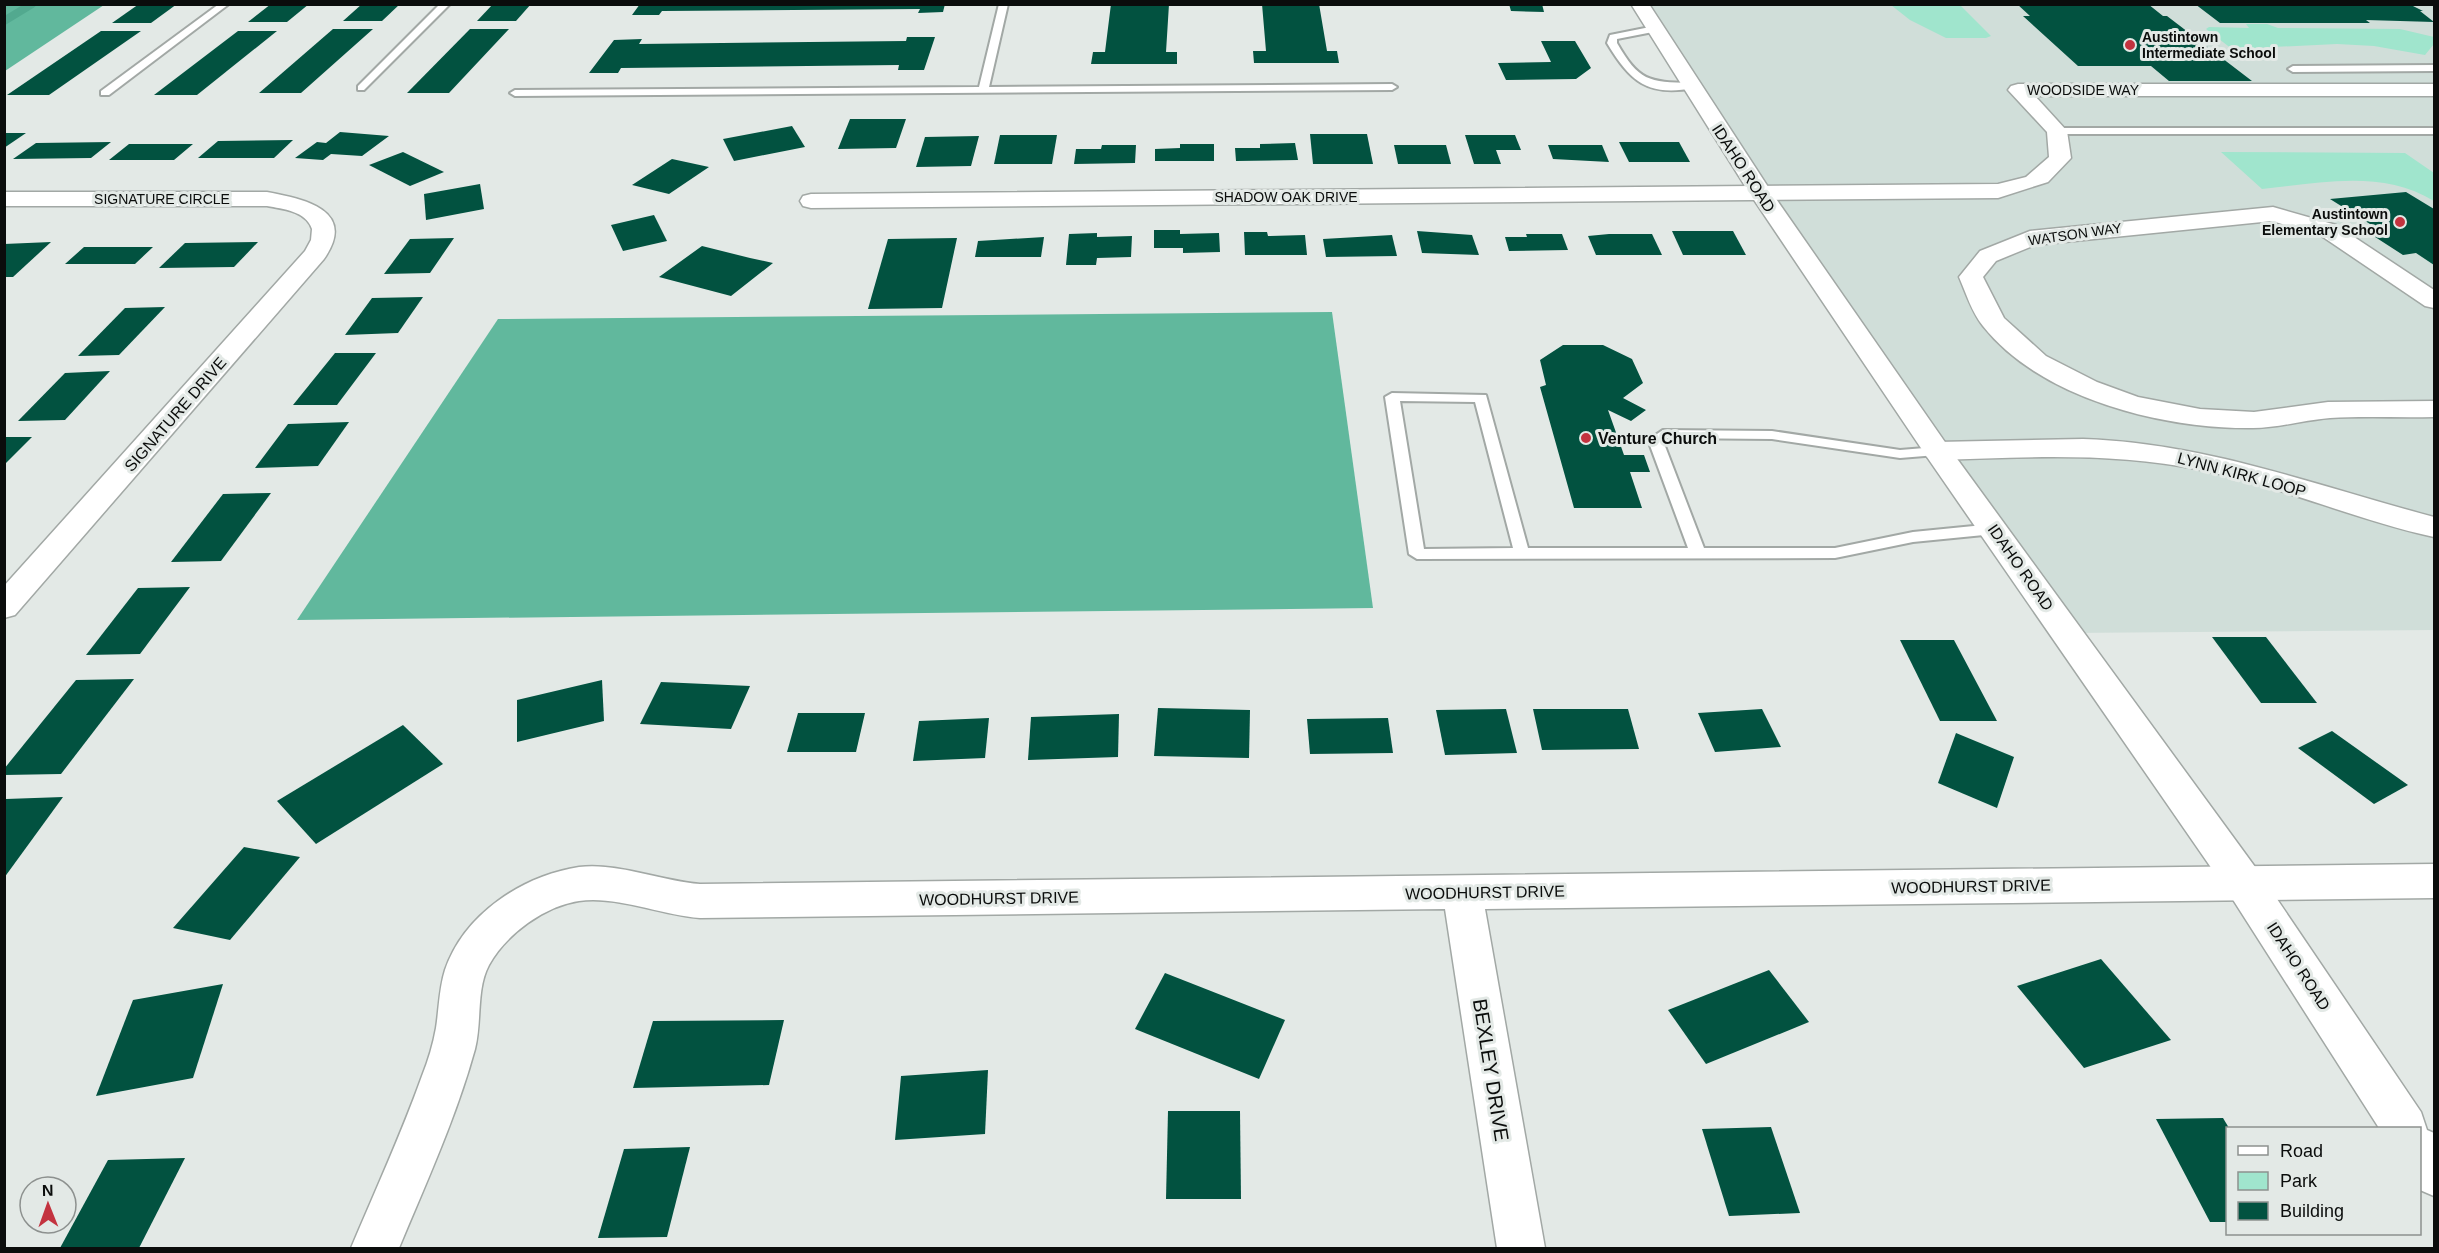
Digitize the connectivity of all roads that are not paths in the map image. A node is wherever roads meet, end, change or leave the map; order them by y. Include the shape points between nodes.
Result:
1 (225, 4) edge
2 (446, 4) edge
3 (1004, 4) edge
4 (1647, 17) edge
5 (2434, 68) edge
6 (2293, 69) dead end
7 (1691, 86) junction
8 (1392, 87) dead end
9 (361, 88) dead end
10 (983, 90) junction
11 (2434, 90) edge
12 (105, 93) dead end
13 (515, 93) dead end
14 (2057, 131) junction
15 (2434, 131) edge
16 (1761, 194) junction
17 (4, 199) edge
18 (811, 201) dead end
19 (316, 214) joint
20 (2434, 301) edge
21 (2434, 409) edge
22 (1937, 451) junction
23 (2434, 526) edge
24 (1994, 529) junction
25 (1698, 553) junction
26 (1522, 554) junction
27 (4, 607) edge
28 (2434, 881) edge
29 (2244, 883) junction
30 (1462, 892) junction
31 (2404, 1127) edge
32 (2421, 1152) edge
33 (2434, 1173) edge
34 (375, 1248) edge
35 (1521, 1248) edge

1 - 12 lane
2 - 9 lane
3 - 10 lane
4 - 7 street, IDAHO ROAD
4 - 7 lane via 1613,37 1612,43 1630,75 1656,86
5 - 6 lane
7 - 16 street, IDAHO ROAD
8 - 10 lane
10 - 13 lane
11 - 14 street, WOODSIDE WAY via 2018,90
14 - 15 lane
14 - 16 street via 2060,158 2046,176 1998,191
16 - 18 street, SHADOW OAK DRIVE
16 - 22 street, IDAHO ROAD
17 - 19 street, SIGNATURE CIRCLE via 259,198 291,202
19 - 27 street, SIGNATURE DRIVE via 324,224 325,237 316,254
20 - 21 street, WATSON WAY via 2328,230 2273,214 2030,238 1988,256 1971,277 1993,322 2037,362 2087,388 2132,404 2200,417 2254,420 2328,410
22 - 23 street, LYNN KIRK LOOP via 2098,448 2169,454 2223,465
22 - 24 street, IDAHO ROAD
22 - 25 lane via 1900,454 1772,435 1663,434 1655,440
24 - 25 lane via 1913,537 1835,553
24 - 29 street, IDAHO ROAD
25 - 26 lane
26 - 26 lane via 1417,554 1392,397 1481,398
28 - 29 street, WOODHURST DRIVE
29 - 30 street, WOODHURST DRIVE
29 - 31 street, IDAHO ROAD
30 - 34 street, WOODHURST DRIVE via 700,901 664,898 610,883 579,884 540,897 513,912 471,959 460,989 454,1047
30 - 35 street, BEXLEY DRIVE
32 - 33 street

